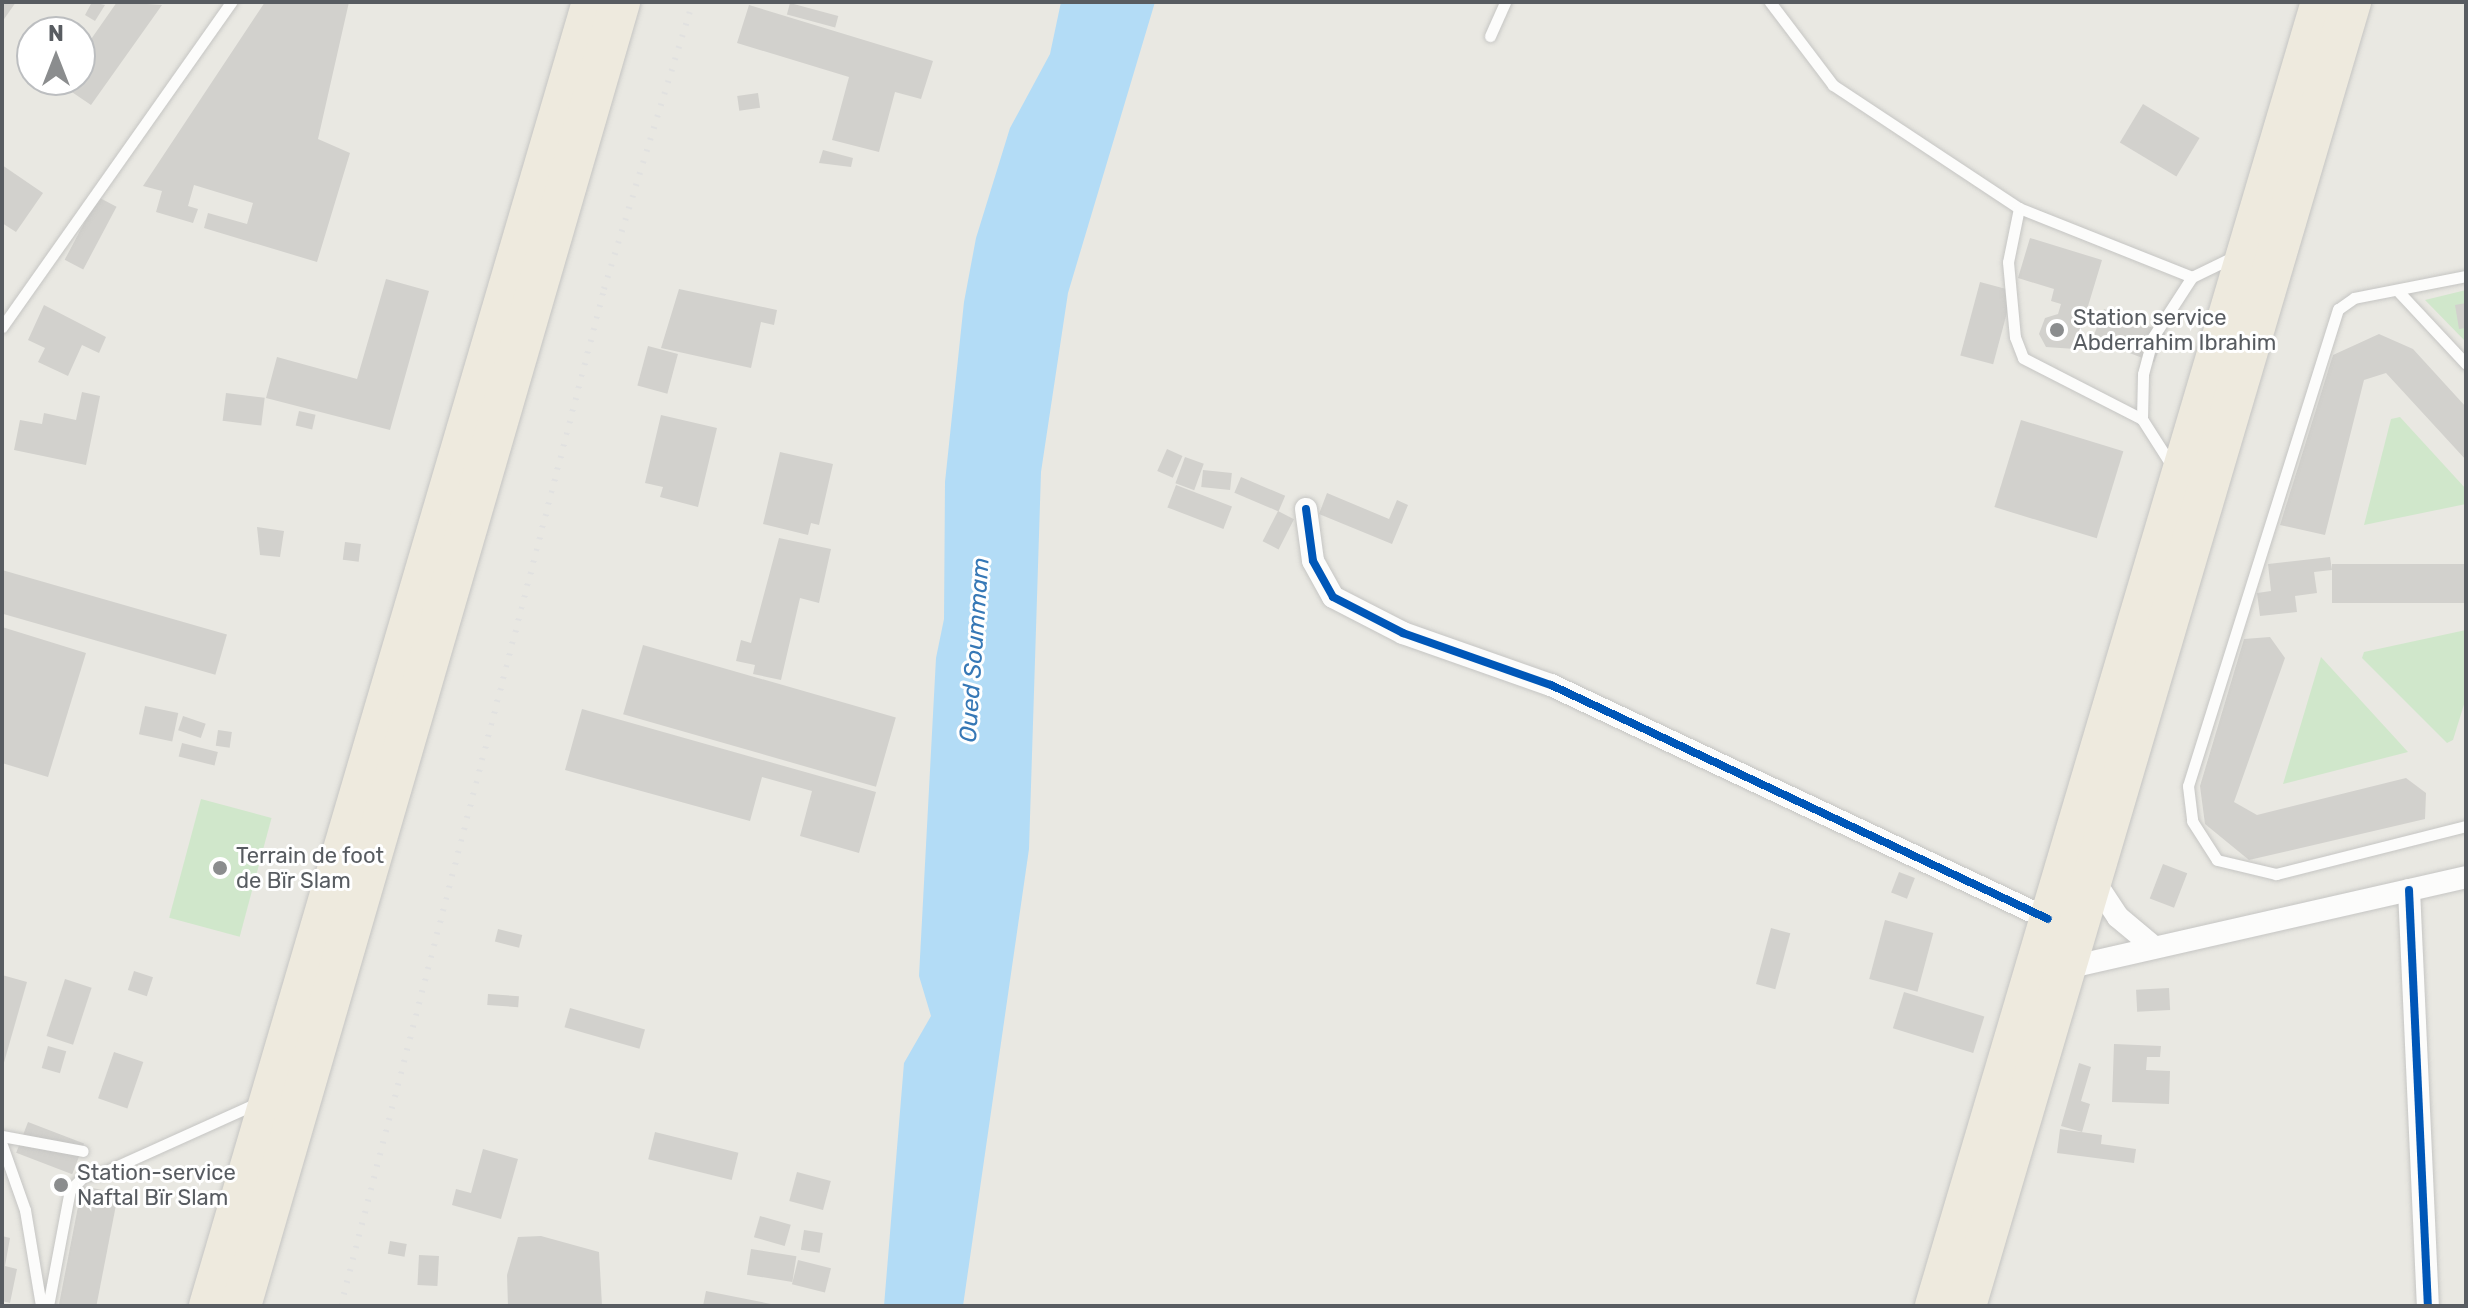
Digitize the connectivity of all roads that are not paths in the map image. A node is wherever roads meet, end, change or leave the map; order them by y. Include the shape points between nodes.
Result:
1 (231, 2) edge
2 (592, 2) edge
3 (620, 2) edge
4 (1505, 2) edge
5 (1770, 2) edge
6 (2321, 2) edge
7 (2351, 2) edge
8 (1490, 36) dead end
9 (2019, 208) junction
10 (2249, 248) junction
11 (2466, 276) edge
12 (2192, 277) junction
13 (2397, 290) junction
14 (2, 327) edge
15 (2466, 364) edge
16 (2142, 419) junction
17 (2181, 480) junction
18 (1306, 509) dead end
19 (2466, 826) edge
20 (2466, 877) edge
21 (2093, 879) junction
22 (2409, 890) junction
23 (2048, 919) junction
24 (2154, 947) junction
25 (2066, 968) junction
26 (267, 1099) junction
27 (2, 1136) edge
28 (2, 1145) edge
29 (83, 1151) dead end
30 (41, 1306) edge
31 (48, 1306) edge
32 (209, 1306) edge
33 (241, 1306) edge
34 (1935, 1306) edge
35 (1966, 1306) edge
36 (2428, 1306) edge

1 - 14 lane
2 - 26 highway
3 - 33 highway
4 - 8 lane
5 - 9 lane via 1833,85
6 - 10 highway
7 - 21 highway
9 - 12 lane
9 - 16 lane via 2008,262 2015,337 2023,358
10 - 12 lane
10 - 17 highway
11 - 13 lane
12 - 16 lane via 2153,337 2143,374
13 - 15 lane
13 - 19 lane via 2354,298 2338,309 2188,786 2192,821 2217,860 2276,874
16 - 17 lane
17 - 23 highway
18 - 23 street via 1313,561 1333,597 1403,633 1551,685
20 - 22 street
21 - 24 street via 2118,917
21 - 25 highway
22 - 24 street
22 - 36 street
23 - 34 highway
24 - 25 street
25 - 35 highway
26 - 31 lane via 102,1173 85,1175 70,1190
26 - 32 highway
27 - 29 lane
28 - 30 lane via 25,1210

